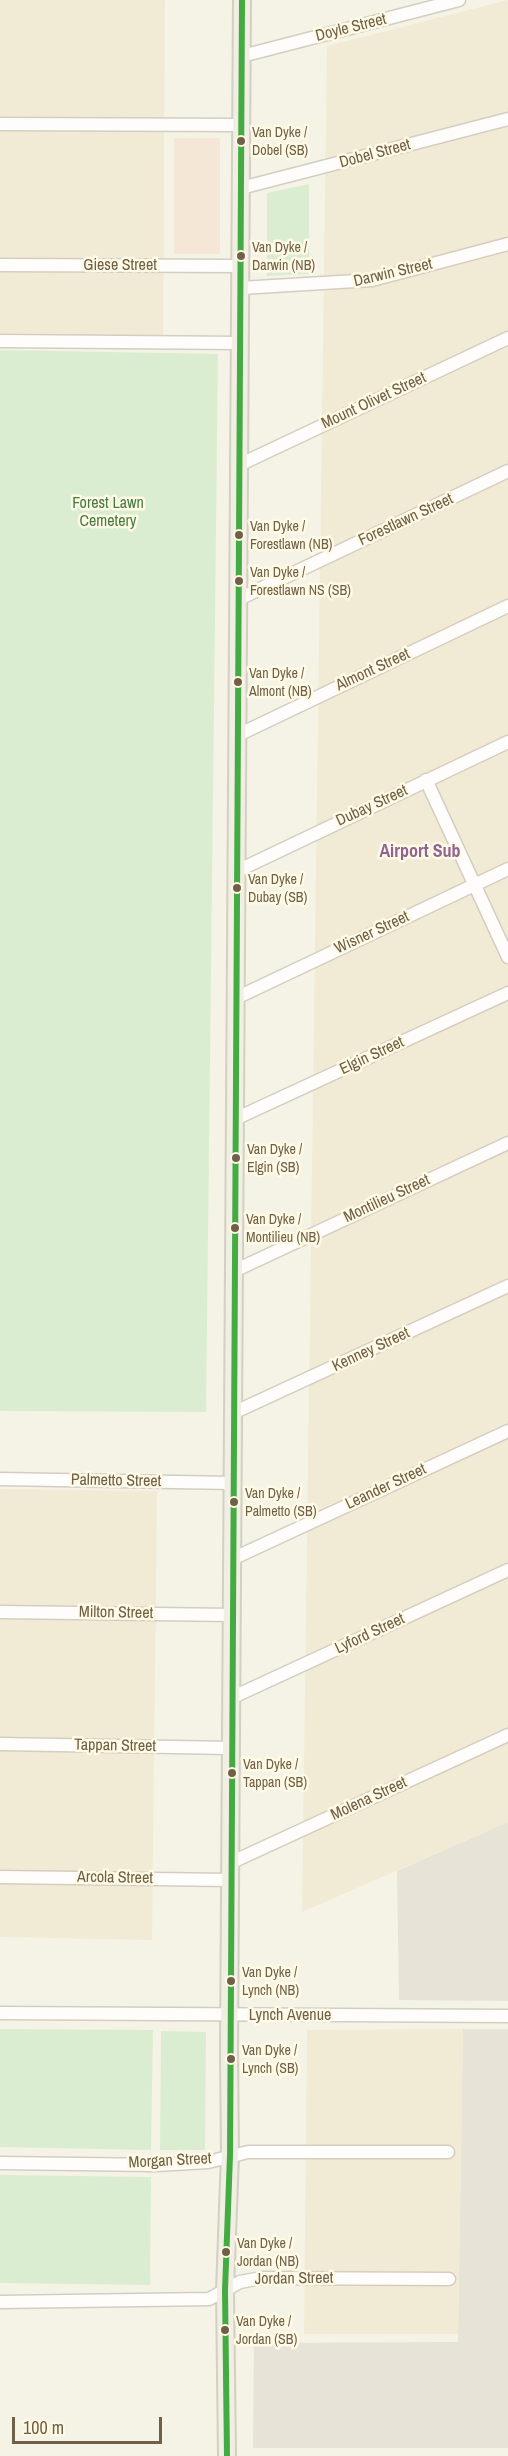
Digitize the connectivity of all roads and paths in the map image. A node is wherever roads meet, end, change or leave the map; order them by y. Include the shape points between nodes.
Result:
1 (242, 0) edge
2 (459, 0) edge
3 (242, 56) junction
4 (508, 119) edge
5 (0, 124) edge
6 (242, 125) junction
7 (241, 188) junction
8 (508, 244) edge
9 (0, 265) edge
10 (241, 266) junction
11 (241, 288) junction
12 (508, 338) edge
13 (0, 341) edge
14 (240, 343) junction
15 (239, 465) junction
16 (508, 471) edge
17 (238, 599) junction
18 (508, 606) edge
19 (238, 735) junction
20 (508, 742) edge
21 (426, 780) junction
22 (508, 868) edge
23 (237, 871) junction
24 (475, 885) junction
25 (508, 957) edge
26 (508, 993) edge
27 (236, 998) junction
28 (235, 1119) junction
29 (508, 1143) edge
30 (234, 1271) junction
31 (508, 1286) edge
32 (233, 1413) junction
33 (508, 1431) edge
34 (0, 1479) edge
35 (233, 1483) junction
36 (232, 1559) junction
37 (508, 1570) edge
38 (0, 1612) edge
39 (232, 1615) junction
40 (231, 1698) junction
41 (508, 1735) edge
42 (0, 1744) edge
43 (231, 1748) junction
44 (230, 1871) junction
45 (0, 1877) edge
46 (0, 2013) edge
47 (229, 2016) junction
48 (508, 2016) edge
49 (448, 2152) dead end
50 (230, 2155) junction
51 (0, 2163) edge
52 (449, 2279) dead end
53 (225, 2290) junction
54 (0, 2302) edge
55 (226, 2456) edge

1 - 3 main road
2 - 3 street, Doyle Street
3 - 6 main road
4 - 7 street, Dobel Street
5 - 6 street
6 - 7 main road
7 - 10 main road
8 - 11 street, Darwin Street via 372,280
9 - 10 street, Giese Street
10 - 11 main road
11 - 14 main road
12 - 15 street, Mount Olivet Street
13 - 14 street
14 - 15 main road
15 - 17 main road
16 - 17 street, Forestlawn Street
17 - 19 main road
18 - 19 street, Almont Street
19 - 23 main road
20 - 21 street, Dubay Street
21 - 23 street, Dubay Street
21 - 24 street
22 - 24 street, Wisner Street
23 - 27 main road
24 - 25 street
24 - 27 street, Wisner Street
26 - 28 street, Elgin Street
27 - 28 main road
28 - 30 main road
29 - 30 street, Montilieu Street
30 - 32 main road
31 - 32 street, Kenney Street
32 - 35 main road
33 - 36 street, Leander Street
34 - 35 street, Palmetto Street
35 - 36 main road
36 - 39 main road
37 - 40 street, Lyford Street
38 - 39 street, Milton Street
39 - 40 main road
40 - 43 main road
41 - 44 street, Molena Street
42 - 43 street, Tappan Street
43 - 44 main road
44 - 45 street, Arcola Street
44 - 47 main road
46 - 47 street, Lynch Avenue
47 - 48 street, Lynch Avenue
47 - 50 main road
49 - 50 street, Morgan Street
50 - 51 street, Morgan Street via 208,2162 156,2164
50 - 53 main road
52 - 53 street, Jordan Street via 261,2278
53 - 54 street, Jordan Street via 209,2300
53 - 55 main road

